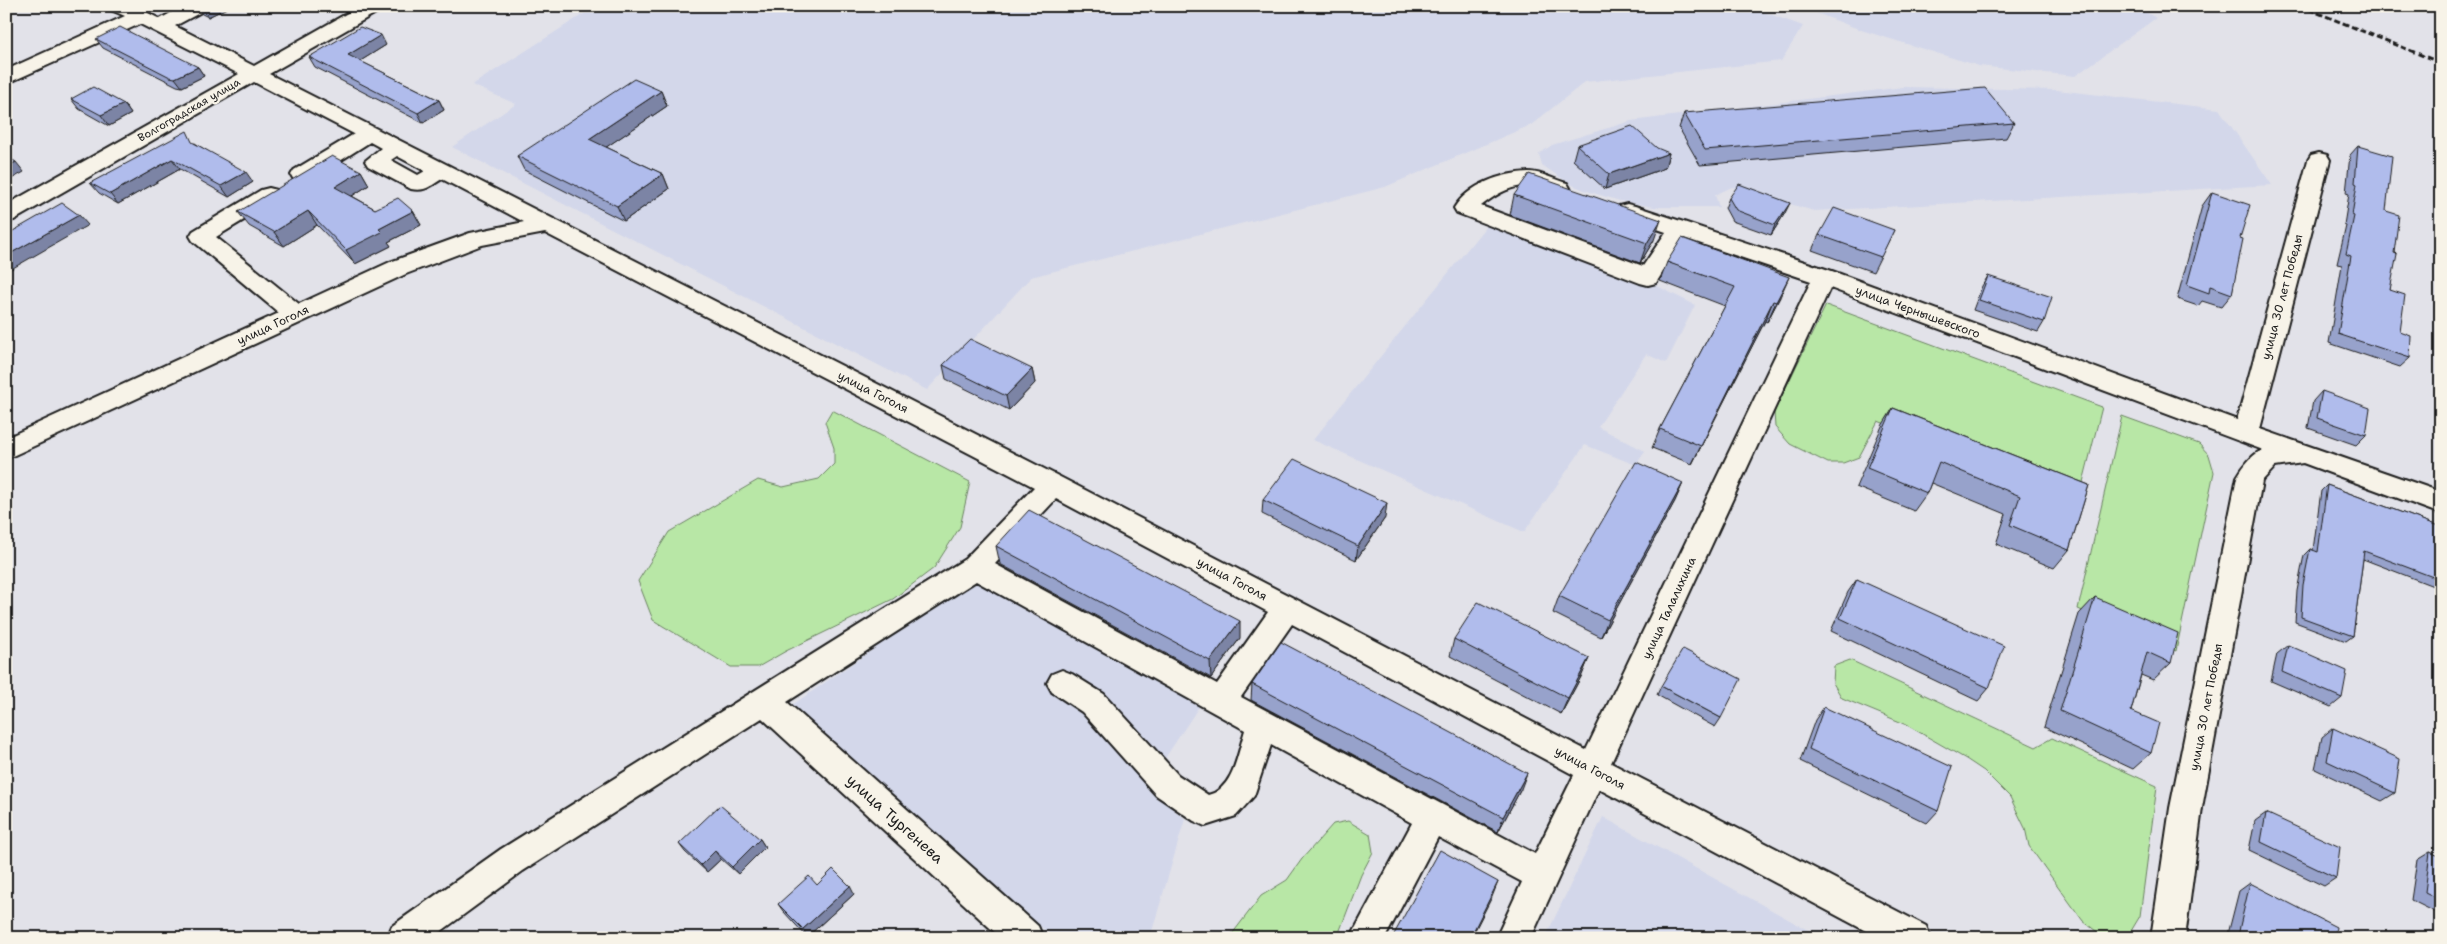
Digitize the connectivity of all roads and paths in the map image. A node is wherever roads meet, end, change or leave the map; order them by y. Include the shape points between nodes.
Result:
1 (118, 6) edge
2 (198, 6) edge
3 (374, 6) edge
4 (139, 17) junction
5 (160, 26) junction
6 (253, 73) junction
7 (6, 78) edge
8 (370, 134) junction
9 (2319, 160) dead end
10 (1577, 194) edge
11 (1604, 204) edge
12 (6, 215) edge
13 (548, 225) junction
14 (1679, 229) junction
15 (1824, 277) junction
16 (296, 314) junction
17 (2246, 434) junction
18 (6, 449) edge
19 (2304, 453) junction
20 (2250, 477) joint
21 (1053, 485) junction
22 (2441, 503) edge
23 (975, 567) junction
24 (1287, 608) junction
25 (1062, 683) dead end
26 (764, 701) junction
27 (1221, 702) junction
28 (1262, 724) junction
29 (1593, 770) junction
30 (1432, 817) junction
31 (1542, 875) junction
32 (404, 938) edge
33 (1026, 938) edge
34 (1368, 938) edge
35 (1513, 938) edge
36 (1914, 938) edge
37 (2168, 938) edge

1 - 4 street
2 - 5 street
3 - 6 street, Волгоградская улица
4 - 5 street
4 - 7 street
5 - 6 street
6 - 8 street
6 - 12 street, Волгоградская улица
8 - 13 street, улица Гоголя via 397,147 376,160 418,184 441,170
8 - 16 street via 201,236
9 - 17 street, улица 30 лет Победы
10 - 14 street via 1530,179 1492,186 1465,208 1648,277
11 - 14 street, улица Чернышевского
13 - 16 street, улица Гоголя via 478,238 398,268
13 - 21 street, улица Гоголя
14 - 15 street, улица Чернышевского
15 - 17 street, улица Чернышевского
15 - 29 street, улица Талалихина
16 - 18 street, улица Гоголя
17 - 19 street, улица Чернышевского
19 - 20 street, улица Чернышевского via 2268,458
19 - 22 street, улица Чернышевского
20 - 37 street, улица 30 лет Победы via 2186,808
21 - 23 street
21 - 24 street, улица Гоголя
23 - 26 street
23 - 27 street
24 - 27 street
24 - 29 street, улица Гоголя
25 - 28 street via 1093,703 1167,784 1205,812 1225,806 1243,786
26 - 32 street via 512,860
26 - 33 street, улица Тургенева
27 - 28 street
28 - 30 street
29 - 31 street, улица Талалихина
29 - 36 street, улица Гоголя
30 - 31 street
30 - 34 street
31 - 35 street, улица Талалихина

